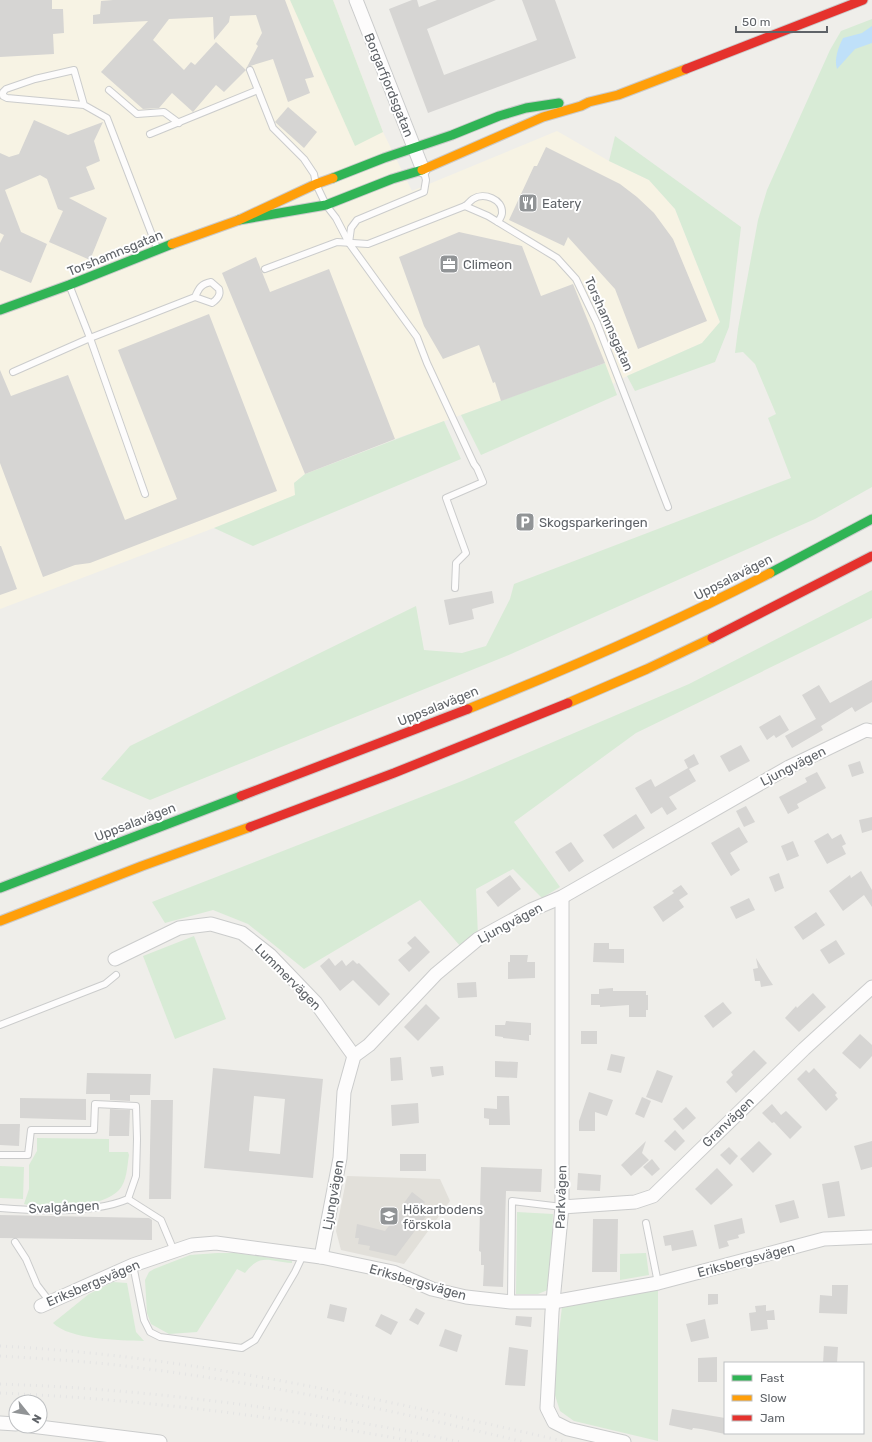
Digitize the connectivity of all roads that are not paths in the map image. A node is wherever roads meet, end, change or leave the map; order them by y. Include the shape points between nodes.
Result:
1 (356, 0) edge
2 (863, 0) edge
3 (250, 70) dead end
4 (109, 90) dead end
5 (258, 90) junction
6 (589, 102) junction
7 (84, 105) junction
8 (179, 123) junction
9 (150, 134) dead end
10 (414, 148) junction
11 (423, 170) junction
12 (316, 184) junction
13 (326, 205) junction
14 (466, 206) junction
15 (239, 220) junction
16 (498, 222) junction
17 (349, 243) junction
18 (158, 250) junction
19 (265, 269) dead end
20 (69, 285) junction
21 (195, 297) dead end
22 (0, 310) edge
23 (90, 338) junction
24 (13, 372) dead end
25 (145, 494) dead end
26 (668, 507) dead end
27 (872, 519) edge
28 (872, 556) edge
29 (455, 588) dead end
30 (872, 731) edge
31 (0, 888) edge
32 (562, 897) junction
33 (0, 921) edge
34 (115, 960) dead end
35 (116, 975) dead end
36 (872, 987) edge
37 (0, 1026) edge
38 (354, 1056) junction
39 (0, 1155) edge
40 (128, 1199) junction
41 (562, 1207) junction
42 (0, 1208) edge
43 (646, 1223) dead end
44 (872, 1237) edge
45 (15, 1242) dead end
46 (174, 1251) junction
47 (303, 1255) junction
48 (321, 1257) junction
49 (133, 1265) junction
50 (658, 1283) junction
51 (512, 1302) junction
52 (553, 1302) junction
53 (45, 1304) joint
54 (48, 1428) edge
55 (160, 1442) edge
56 (624, 1442) edge

1 - 10 street, Borgarfjordsgatan
2 - 6 main road, Torshamnsgatan via 618,95
3 - 5 lane
4 - 8 lane via 137,114 164,112
5 - 8 lane
5 - 12 lane via 273,128 304,159 314,174
6 - 10 main road, Torshamnsgatan via 580,100 526,108
6 - 11 main road, Torshamnsgatan via 543,116
7 - 7 lane via 74,70 34,79 2,92 3,96 8,98
7 - 18 lane via 107,118
8 - 9 lane
10 - 11 street, Borgarfjordsgatan
10 - 12 main road, Torshamnsgatan
11 - 13 main road, Torshamnsgatan via 392,179
11 - 17 lane via 426,180 424,192 357,220 351,228
12 - 13 lane
12 - 15 main road, Torshamnsgatan
13 - 15 main road, Torshamnsgatan
13 - 17 lane
14 - 16 lane, Torshamnsgatan
14 - 16 lane via 477,197 494,199 501,206 502,214
14 - 17 lane via 368,244
15 - 18 main road, Torshamnsgatan
16 - 26 lane, Torshamnsgatan via 557,258 576,279 598,323
17 - 19 lane via 337,242
17 - 29 lane via 417,337 483,482 446,498 466,553 456,563
18 - 20 main road, Torshamnsgatan
20 - 22 main road, Torshamnsgatan
20 - 23 lane
21 - 23 lane
23 - 24 lane
23 - 25 lane
27 - 31 main road, Uppsalavägen via 716,601 559,672 384,742
28 - 33 main road via 732,629 575,700 394,773
30 - 32 street, Ljungvägen via 866,730 789,767
32 - 38 street, Ljungvägen via 531,910 478,939 436,974 369,1045
32 - 41 street, Parkvägen
34 - 38 street, Lummervägen via 179,928 211,924 242,933 270,955 316,1002
35 - 37 lane via 105,984
36 - 41 street, Granvägen via 804,1049 653,1196 635,1202
38 - 48 street, Ljungvägen via 344,1092 340,1158
39 - 40 lane via 28,1155 31,1130 94,1130 94,1104 136,1106 136,1176
40 - 42 lane, Svalgången via 81,1209
40 - 46 lane via 161,1220
41 - 51 lane via 512,1201
41 - 52 street, Parkvägen
43 - 50 lane
44 - 50 street, Eriksbergsvägen via 824,1239
45 - 53 lane via 26,1259
46 - 47 street, Eriksbergsvägen via 192,1245 216,1244
46 - 49 street, Eriksbergsvägen
47 - 48 street, Eriksbergsvägen
47 - 49 lane via 255,1340 242,1348 160,1337 150,1332 144,1320
48 - 51 street, Eriksbergsvägen via 393,1272 432,1289 466,1297
49 - 53 street, Eriksbergsvägen
50 - 52 street, Eriksbergsvägen
51 - 52 street, Eriksbergsvägen
52 - 56 street, Parkvägen via 547,1408 554,1422 568,1429
54 - 55 street

